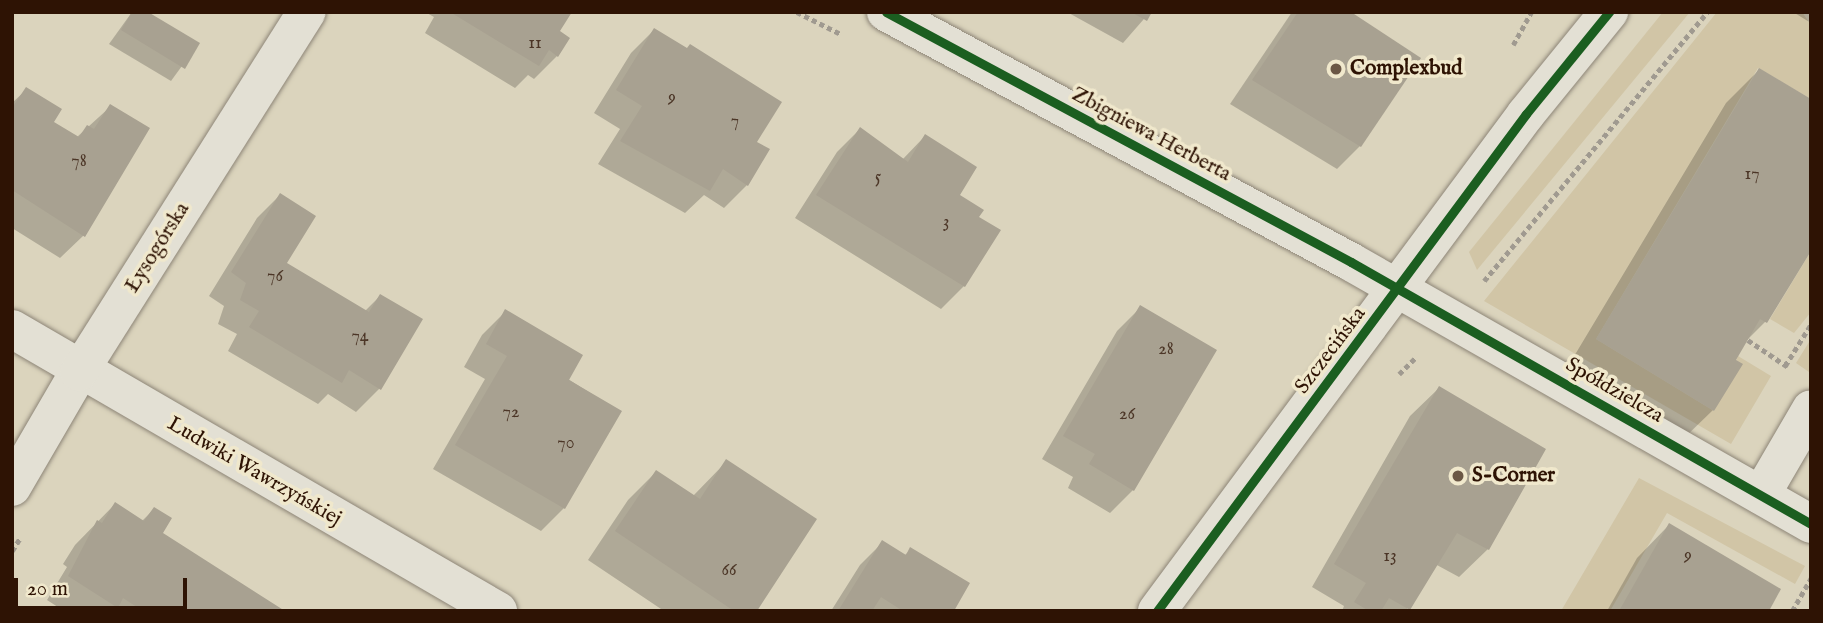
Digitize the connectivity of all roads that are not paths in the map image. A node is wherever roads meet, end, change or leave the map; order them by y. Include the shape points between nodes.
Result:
1 (307, 12) edge
2 (886, 12) edge
3 (1608, 12) edge
4 (1399, 290) junction
5 (12, 329) edge
6 (79, 372) junction
7 (1811, 409) edge
8 (12, 487) edge
9 (1761, 495) junction
10 (1811, 524) edge
11 (498, 611) edge
12 (1157, 611) edge

1 - 6 street, Łysogórska
2 - 4 street, Zbigniewa Herberta
3 - 4 street, Szczecińska via 1526,114
4 - 9 street, Spółdzielcza
4 - 12 street, Szczecińska
5 - 6 street, Ludwiki Wawrzyńskiej
6 - 8 street, Łysogórska
6 - 11 street, Ludwiki Wawrzyńskiej
7 - 9 street
9 - 10 street, Spółdzielcza

